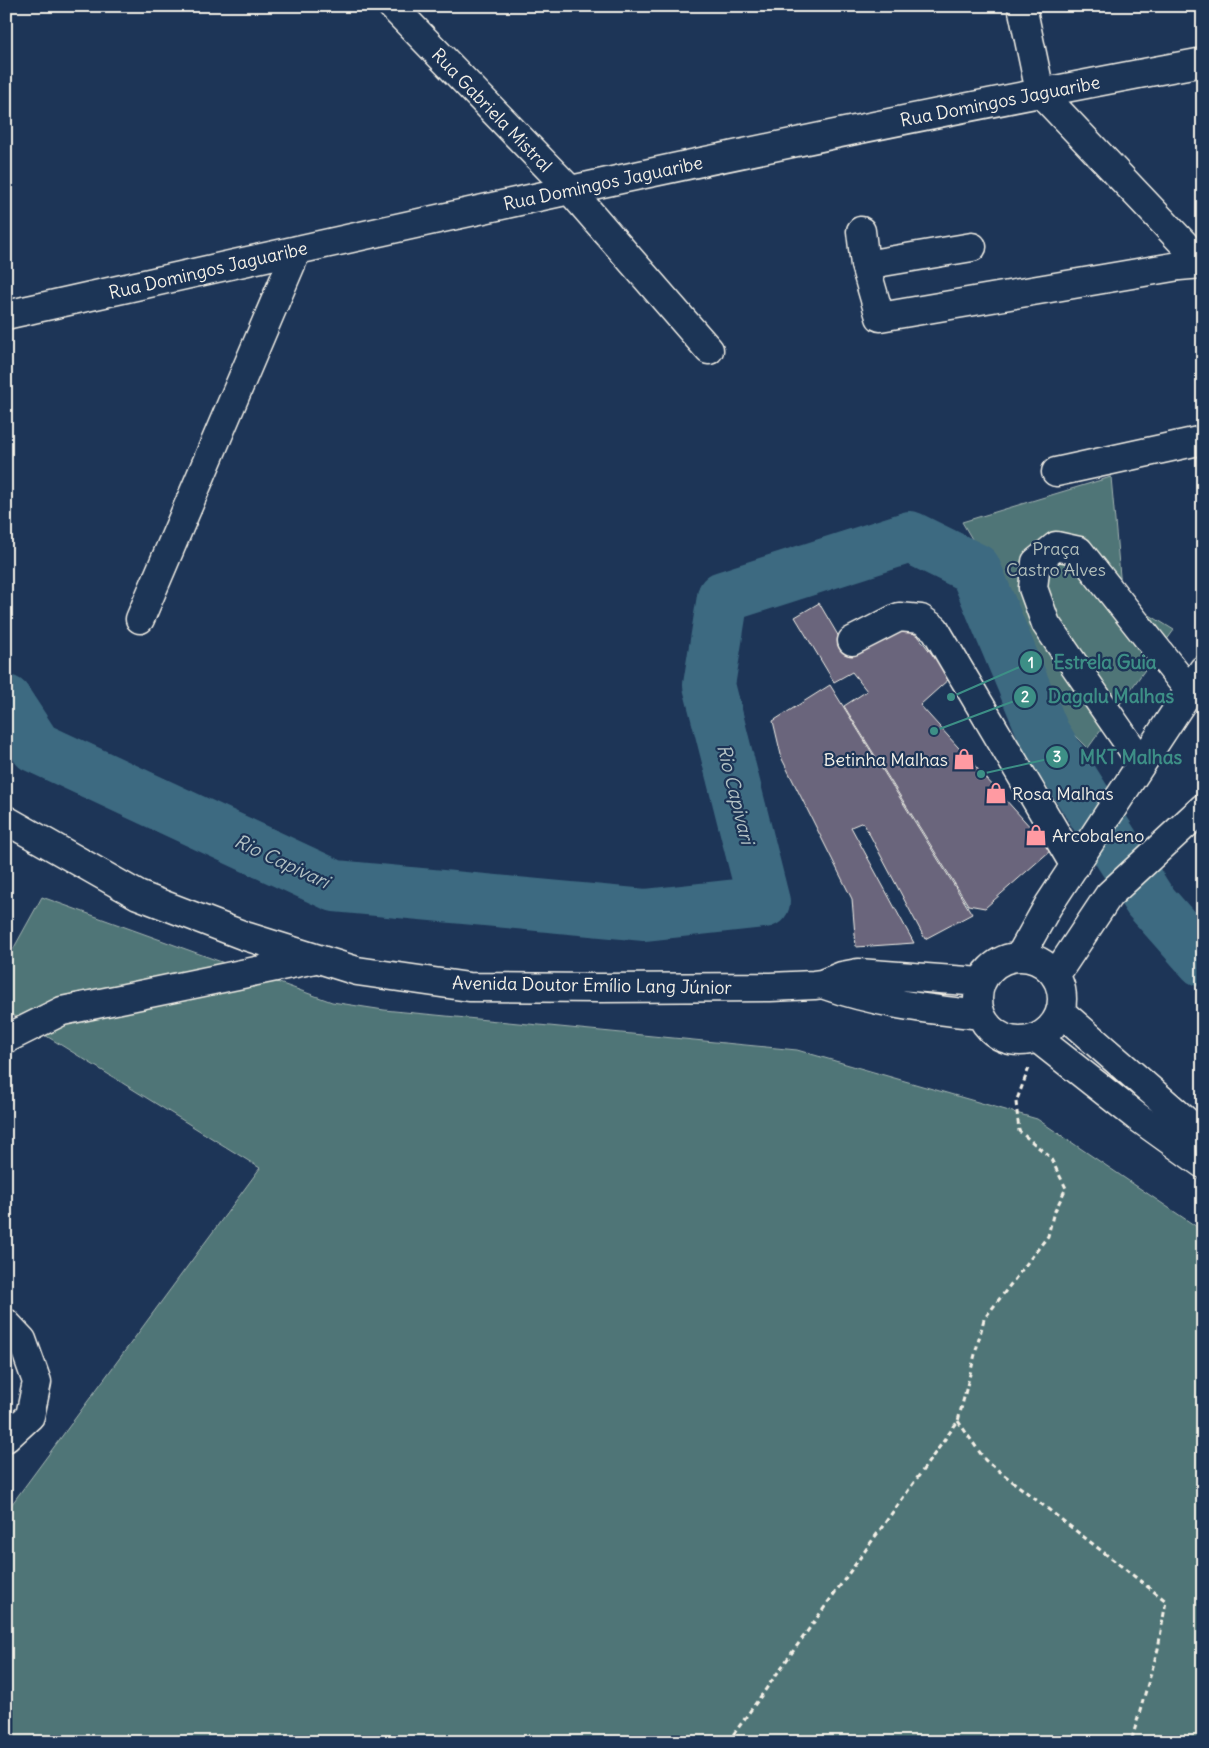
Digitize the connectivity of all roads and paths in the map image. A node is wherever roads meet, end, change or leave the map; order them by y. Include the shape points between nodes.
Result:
1 (392, 6) edge
2 (1022, 6) edge
3 (1203, 62) edge
4 (1040, 92) junction
5 (570, 190) junction
6 (861, 231) dead end
7 (972, 247) dead end
8 (297, 250) junction
9 (1202, 264) edge
10 (865, 265) junction
11 (6, 315) edge
12 (709, 350) dead end
13 (1203, 440) edge
14 (1056, 472) dead end
15 (140, 619) dead end
16 (852, 641) dead end
17 (1196, 680) edge
18 (1142, 763) junction
19 (1203, 808) edge
20 (6, 820) edge
21 (1078, 862) junction
22 (1020, 956) junction
23 (316, 959) junction
24 (1055, 976) junction
25 (981, 982) junction
26 (822, 984) junction
27 (1061, 1012) junction
28 (981, 1015) junction
29 (6, 1039) edge
30 (1029, 1040) junction
31 (1203, 1136) edge
32 (1203, 1164) edge
33 (6, 1323) edge
34 (958, 1421) junction
35 (6, 1438) edge
36 (728, 1742) edge
37 (1131, 1742) edge

1 - 5 street, Rua Gabriela Mistral
2 - 4 street
3 - 4 street, Rua Domingos Jaguaribe
4 - 5 street, Rua Domingos Jaguaribe
4 - 9 street
5 - 8 street, Rua Domingos Jaguaribe
5 - 12 street, Rua Gabriela Mistral
6 - 10 street
7 - 10 street
8 - 11 street, Rua Domingos Jaguaribe
8 - 15 street
9 - 10 street via 880,317
13 - 14 street
16 - 21 street via 899,617 921,620 935,629
17 - 18 street
17 - 18 street via 1079,551 1056,546 1036,562 1033,588 1046,624
18 - 21 street
19 - 24 street via 1109,895
20 - 23 street, Avenida Doutor Emílio Lang Júnior via 138,895
21 - 22 street
22 - 24 street via 1040,962
22 - 25 street via 1004,959 990,969
23 - 26 street, Avenida Doutor Emílio Lang Júnior via 357,971 468,986 770,987
23 - 29 street via 62,1011
24 - 27 street via 1062,993
25 - 26 street, Avenida Doutor Emílio Lang Júnior via 858,973
25 - 28 street via 978,998
26 - 28 street, Avenida Doutor Emílio Lang Júnior via 848,994 914,1008
27 - 30 street via 1052,1028
27 - 31 street
28 - 30 street via 990,1029 1005,1038
30 - 32 street
30 - 34 path via 1030,1064 1016,1102 1019,1131 1050,1157 1066,1188 1053,1215 1048,1236 984,1319
33 - 35 street via 22,1340 37,1382 30,1416
34 - 36 path
34 - 37 path via 985,1460 1166,1601 1158,1650

